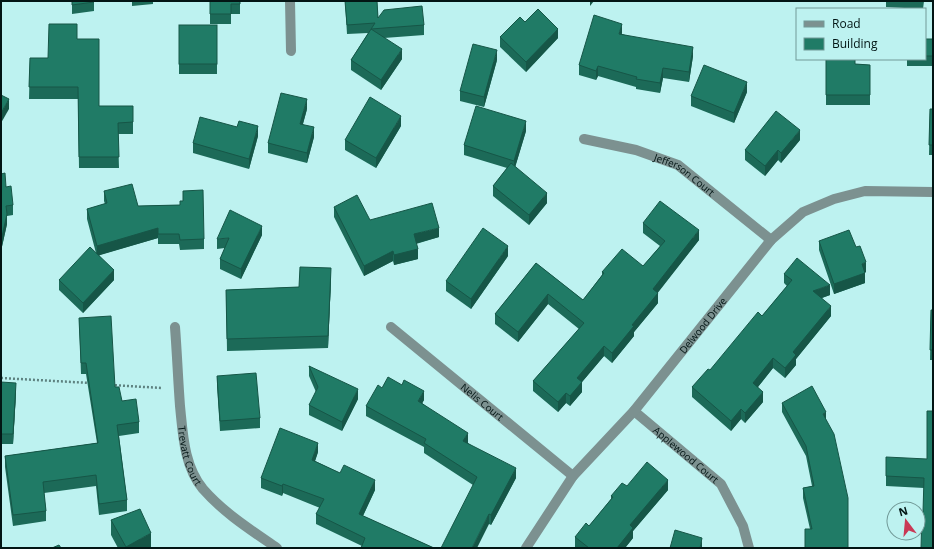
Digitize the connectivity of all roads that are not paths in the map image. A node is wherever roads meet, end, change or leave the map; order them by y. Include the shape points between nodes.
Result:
1 (290, 1) edge
2 (291, 51) dead end
3 (584, 139) dead end
4 (933, 192) edge
5 (770, 240) junction
6 (175, 327) dead end
7 (391, 327) dead end
8 (634, 411) junction
9 (574, 476) junction
10 (277, 548) edge
11 (526, 548) edge
12 (749, 548) edge

1 - 2 street
3 - 5 street, Jefferson Court via 636,150 678,165
4 - 5 street, Delwood Drive via 865,191 834,199 803,212
5 - 8 street, Delwood Drive
6 - 10 street, Trevatt Court via 184,445 192,472 222,508
7 - 9 street, Nelis Court
8 - 9 street, Delwood Drive
8 - 12 street, Applewood Court via 721,484 743,526
9 - 11 street, Delwood Drive

